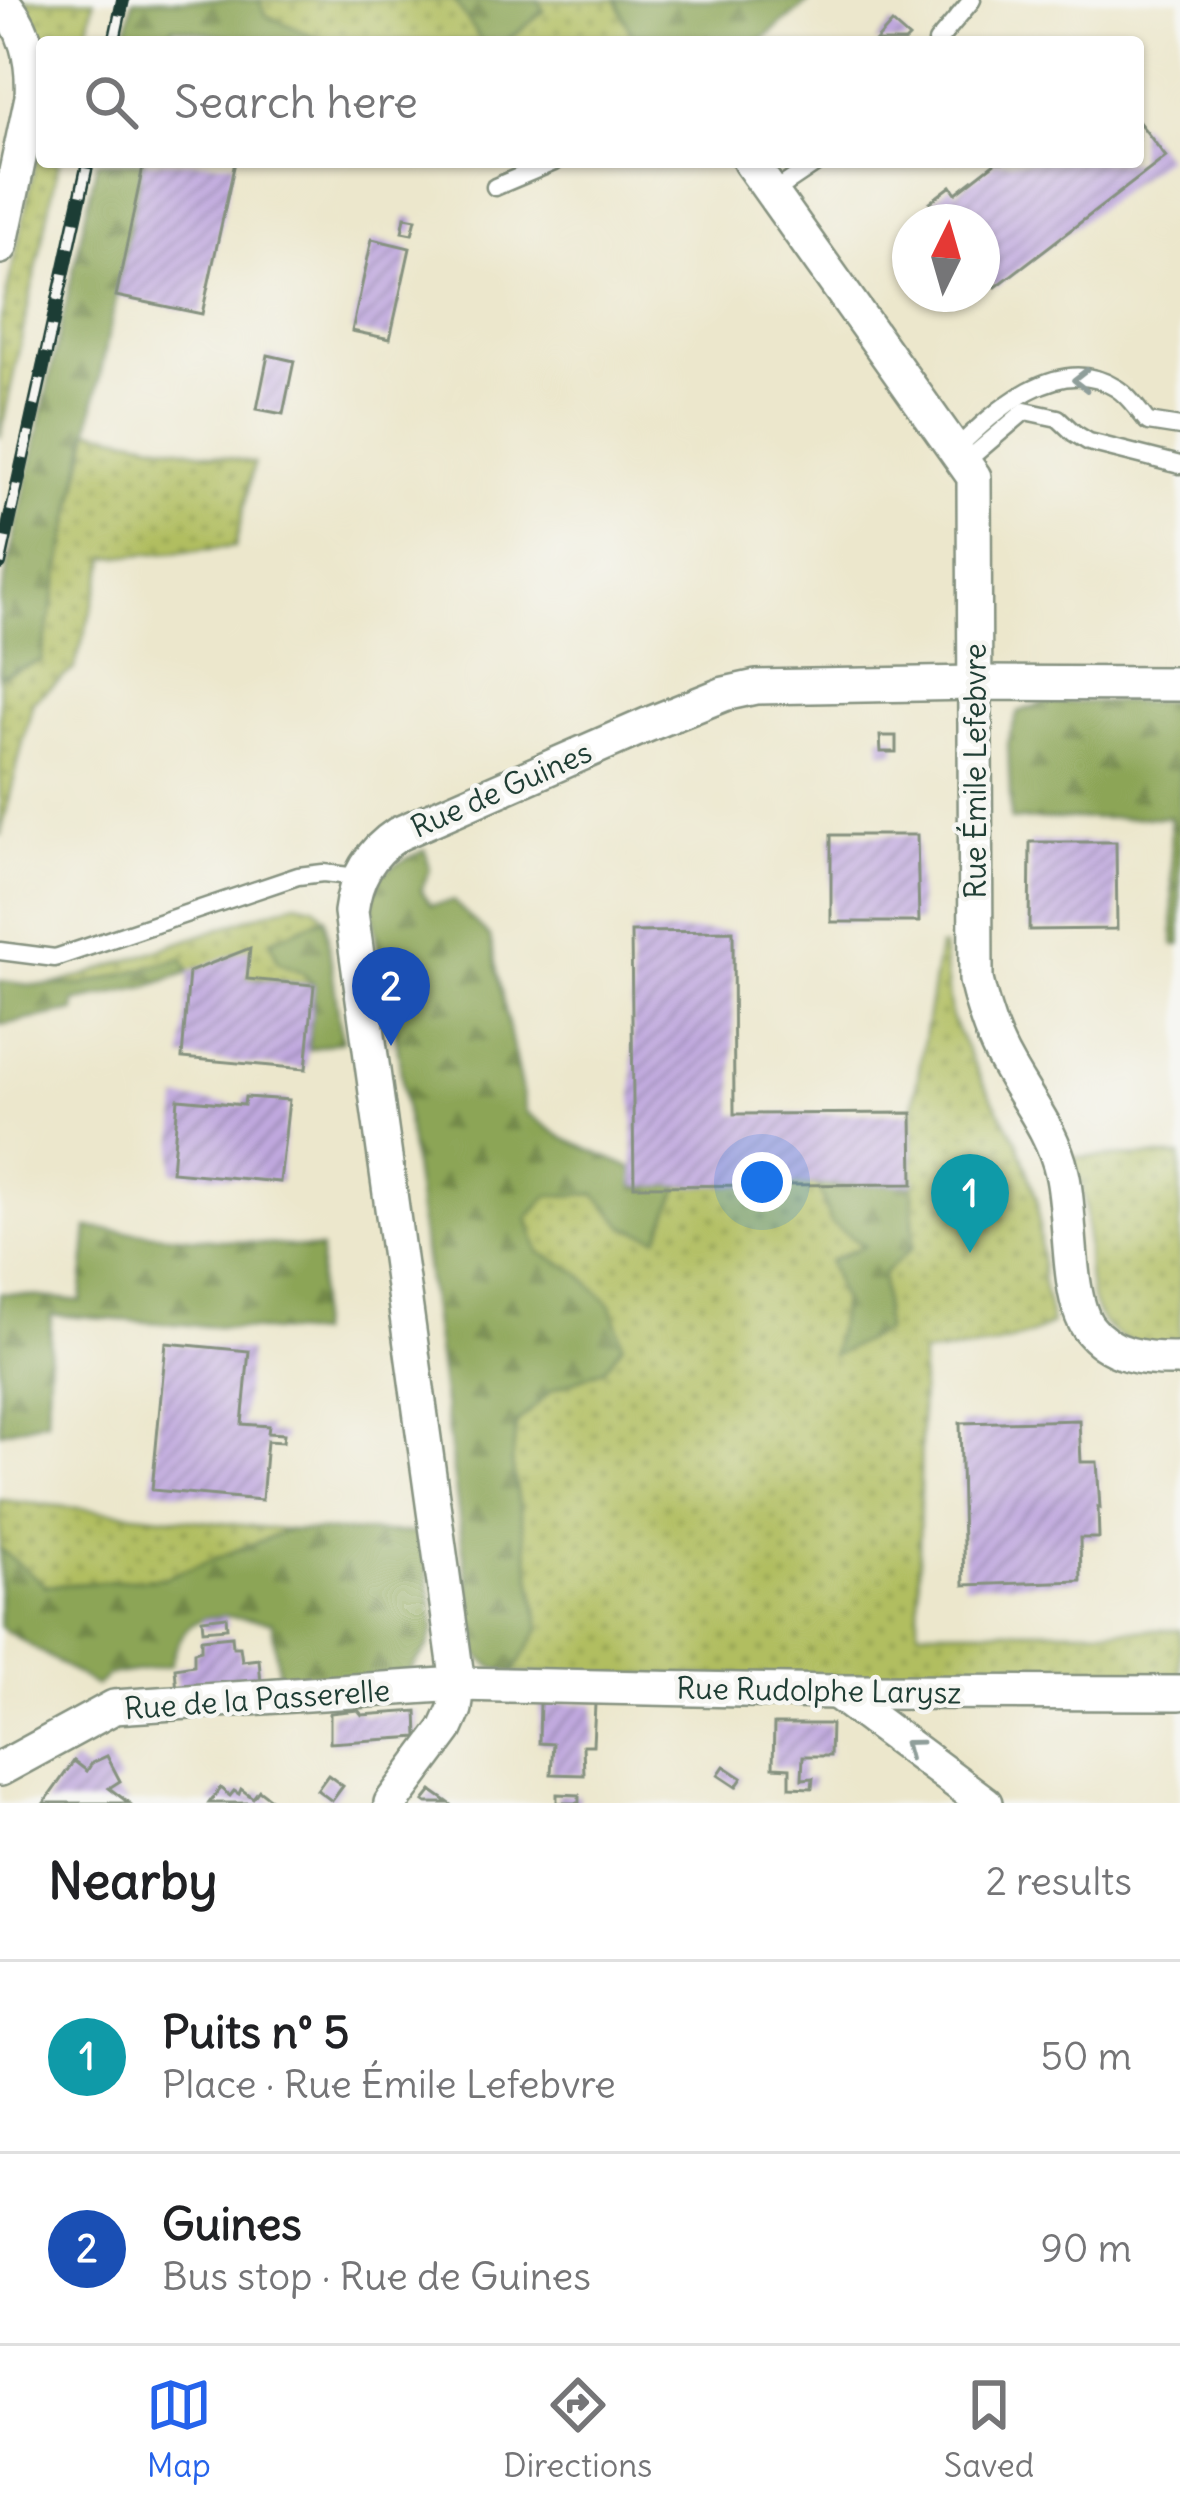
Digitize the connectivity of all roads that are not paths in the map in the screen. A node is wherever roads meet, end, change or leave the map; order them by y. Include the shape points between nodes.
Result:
1 (2, 0) edge
2 (972, 0) edge
3 (942, 36) edge
4 (540, 168) edge
5 (754, 168) edge
6 (809, 168) edge
7 (495, 187) dead end
8 (772, 193) junction
9 (0, 248) edge
10 (1180, 427) edge
11 (959, 457) junction
12 (1180, 465) edge
13 (974, 683) junction
14 (1180, 684) edge
15 (358, 877) junction
16 (0, 951) edge
17 (1180, 1359) edge
18 (458, 1684) junction
19 (836, 1692) junction
20 (1180, 1694) edge
21 (0, 1769) edge
22 (392, 1803) edge
23 (985, 1803) edge

1 - 9 street via 29,47 34,75
2 - 3 lane
4 - 7 lane
5 - 8 street, Rue Émile Lefebvre
6 - 8 lane
8 - 11 street, Rue Émile Lefebvre
10 -> 11 lane via 1148,422 1120,389 1092,376 1018,395
11 - 12 lane via 1025,411 1058,418 1089,442
11 - 13 street, Rue Émile Lefebvre via 974,477
13 - 14 street, Rue de Guines
13 - 15 street, Rue de Guines via 788,685 724,694 398,834
13 - 17 street, Rue Émile Lefebvre via 976,980 986,1020 1061,1168 1085,1322 1114,1350
15 - 16 lane via 298,876 55,958
15 - 18 street via 350,912
18 - 19 street, Rue Rudolphe Larysz
18 - 21 street, Rue de la Passerelle via 114,1708
18 - 22 street via 446,1729
19 - 20 street, Rue Rudolphe Larysz
23 -> 19 street

